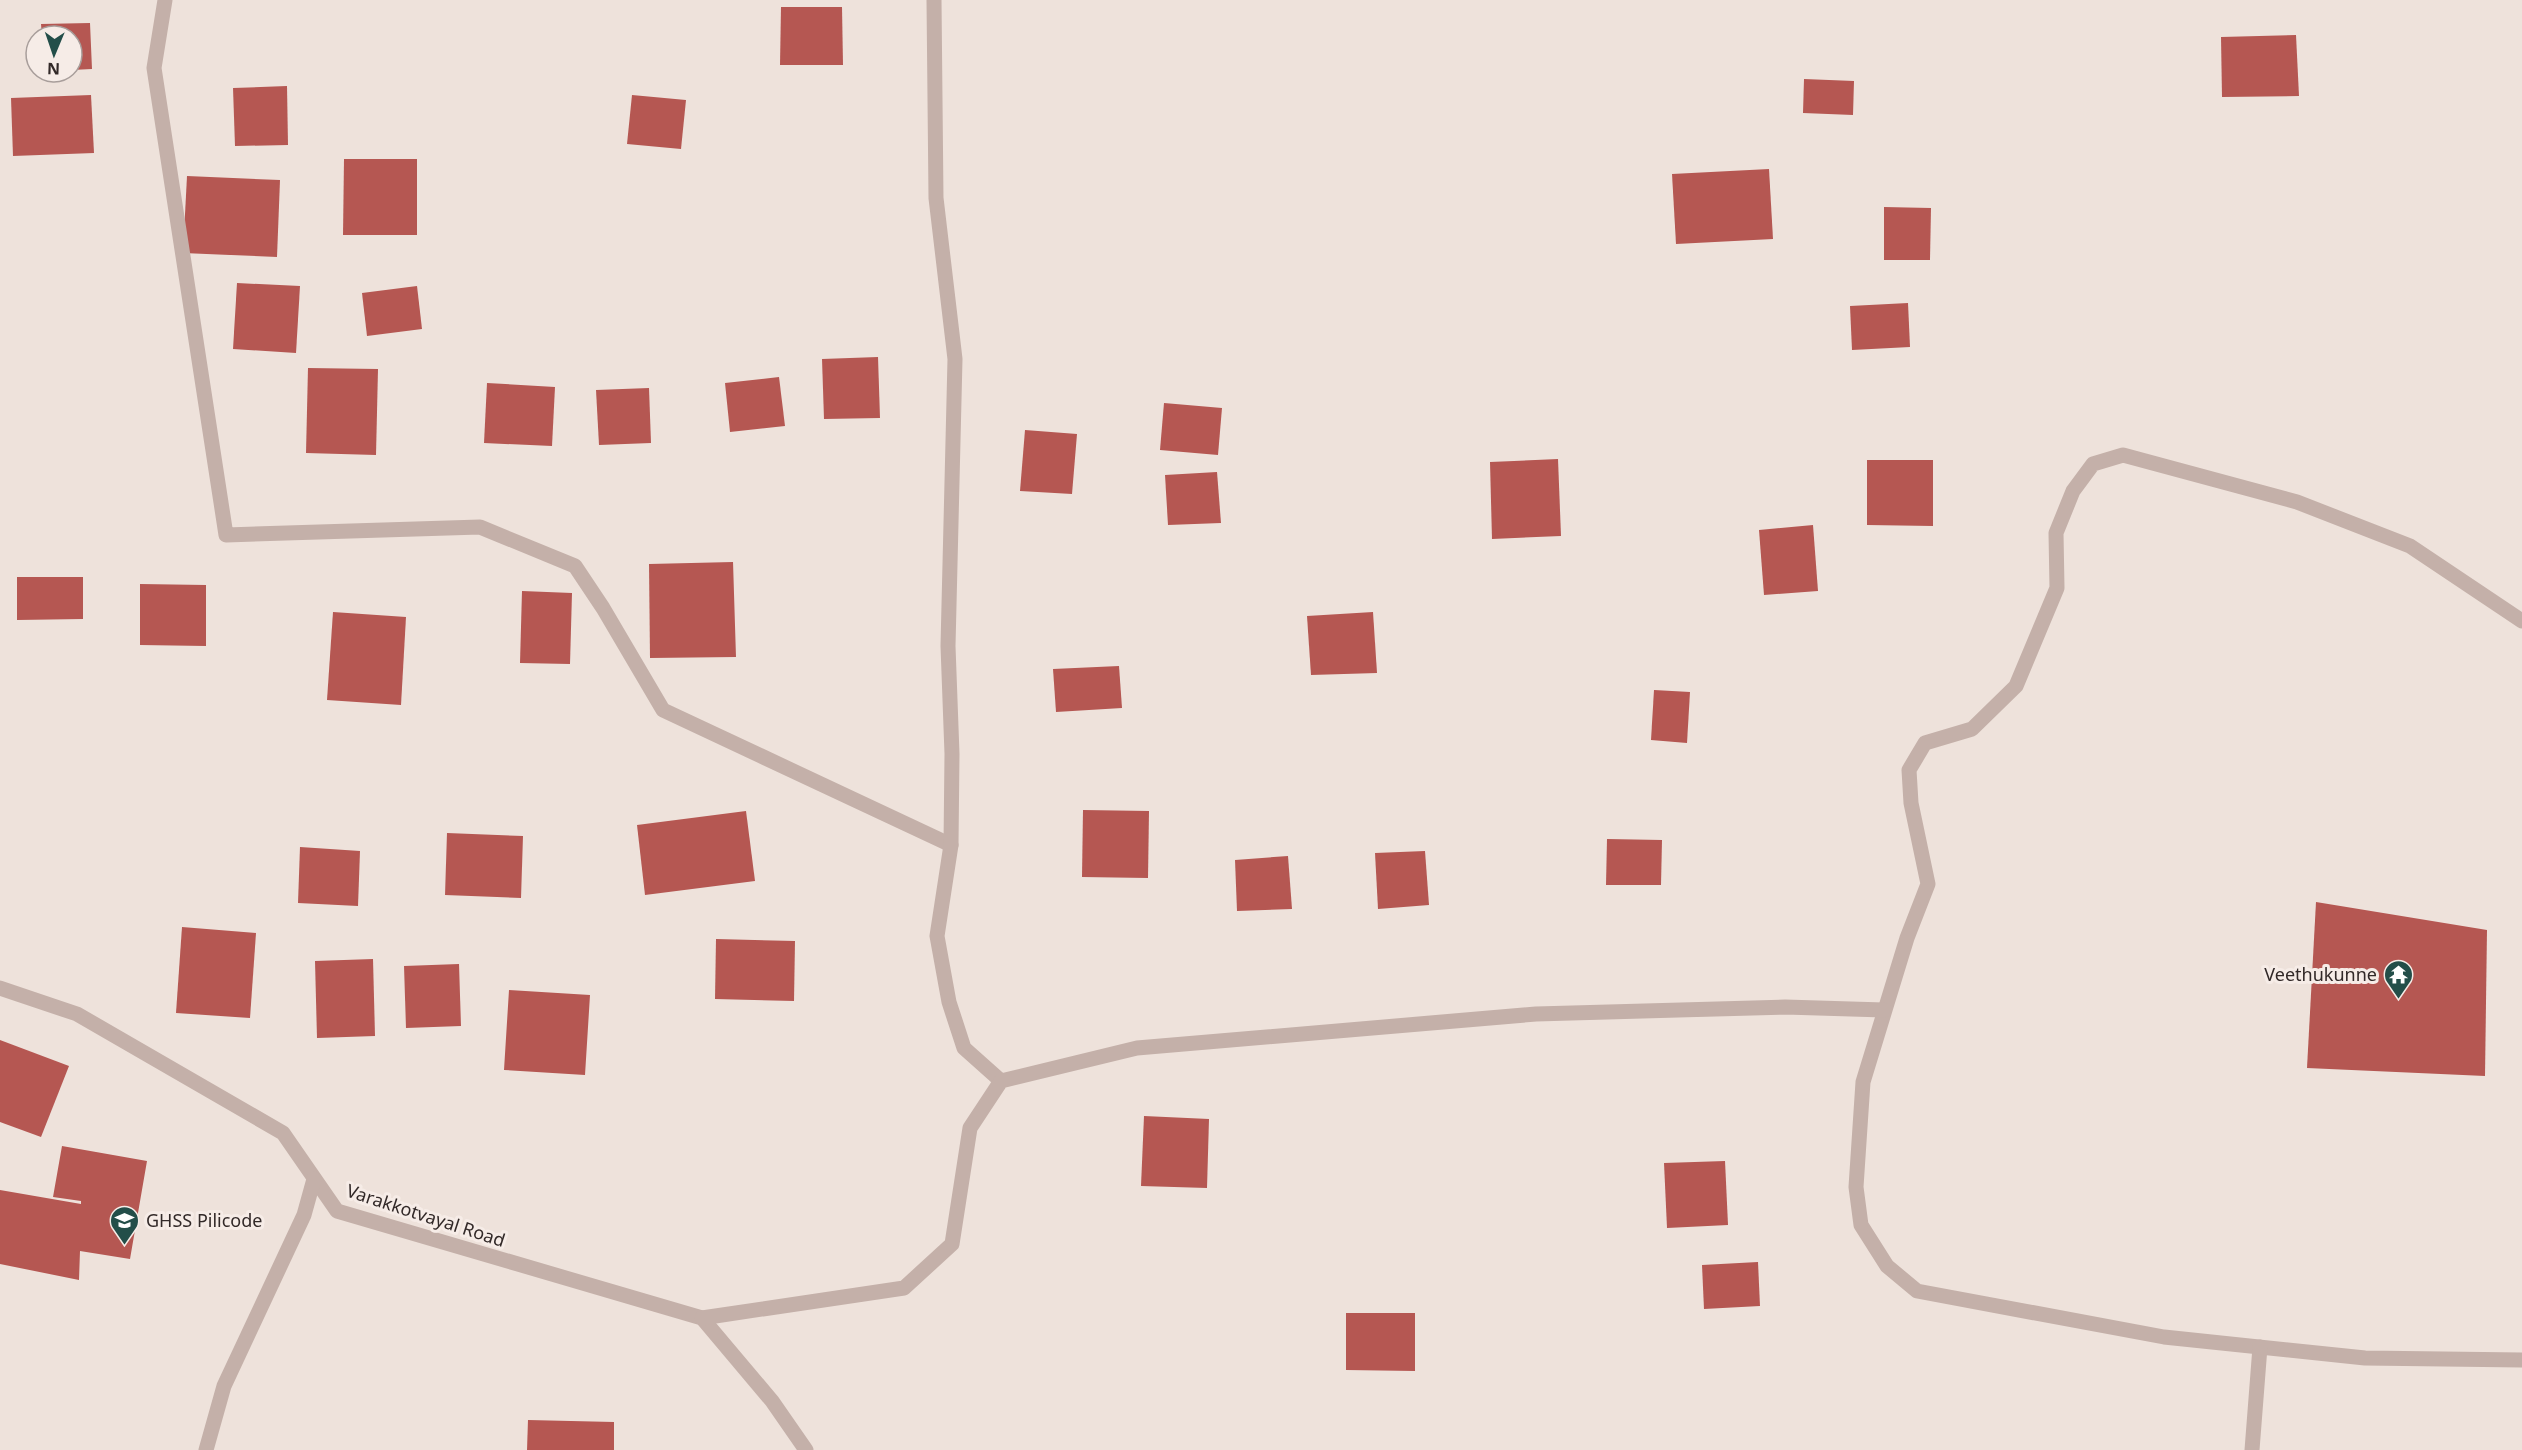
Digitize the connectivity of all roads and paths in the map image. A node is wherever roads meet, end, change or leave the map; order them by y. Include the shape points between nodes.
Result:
1 (165, 0) edge
2 (934, 0) edge
3 (2522, 621) edge
4 (951, 845) junction
5 (0, 988) edge
6 (1884, 1010) junction
7 (1000, 1081) junction
8 (314, 1179) junction
9 (702, 1318) junction
10 (2260, 1347) junction
11 (2522, 1360) edge
12 (206, 1450) edge
13 (806, 1450) edge
14 (2252, 1450) edge

1 - 4 street via 154,68 225,535 480,527 575,566 663,710
2 - 4 street via 936,198 955,359 948,646
3 - 6 street via 2410,546 2297,502 2123,455 2093,464 2073,491 2056,533 2057,588 2016,686 1972,729 1925,743 1910,770 1911,803 1928,884
4 - 7 street via 938,936 949,1002 964,1048
5 - 8 street, Varakkotvayal Road via 77,1014 283,1132
6 - 7 street via 1785,1007 1524,1015 1137,1048
6 - 10 street via 1863,1082 1856,1187 1861,1225 1887,1266 1917,1291 2164,1337
7 - 9 street via 970,1128 952,1244 904,1288
8 - 9 street, Varakkotvayal Road via 337,1211
8 - 12 street via 304,1215 224,1386
9 - 13 street via 772,1401
10 - 11 street via 2365,1358
10 - 14 street

